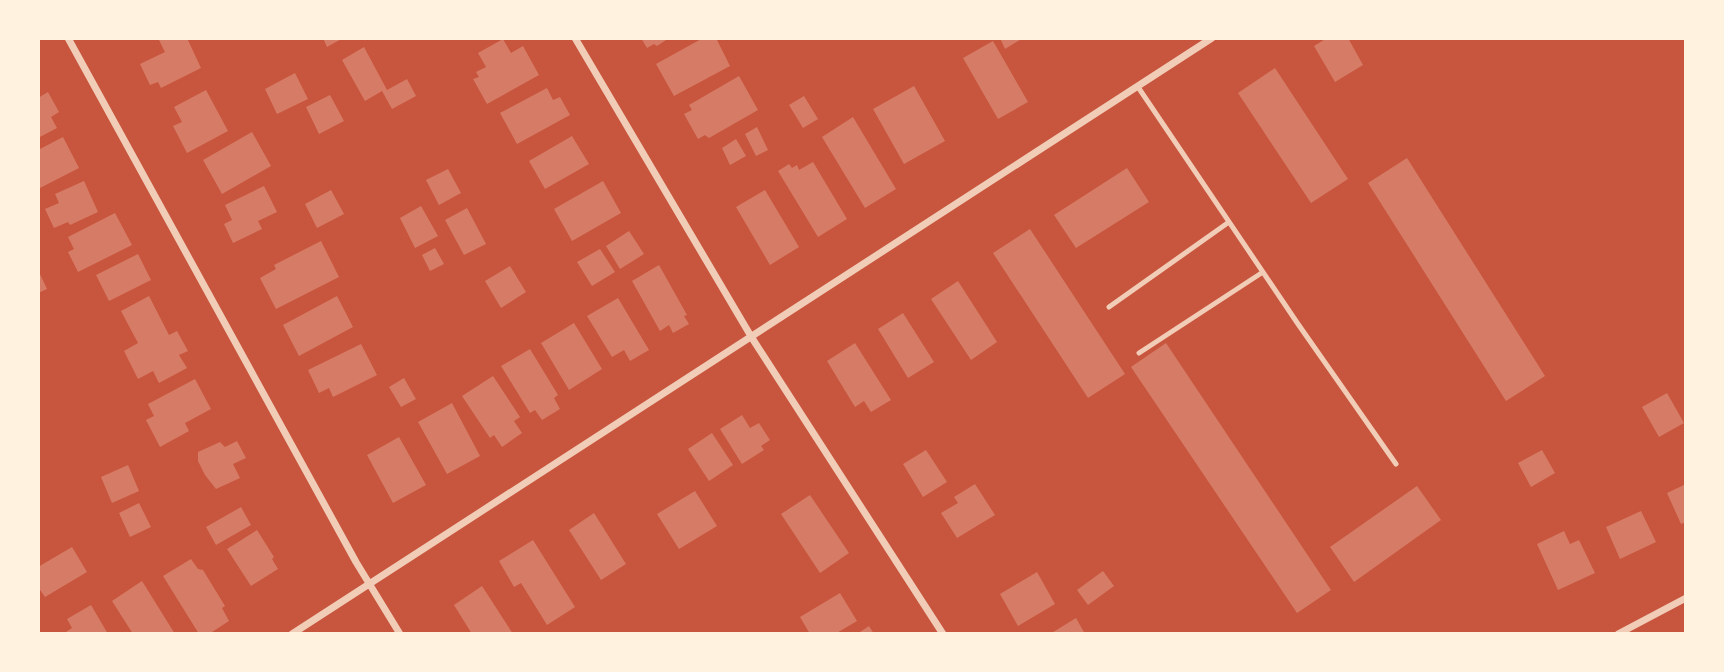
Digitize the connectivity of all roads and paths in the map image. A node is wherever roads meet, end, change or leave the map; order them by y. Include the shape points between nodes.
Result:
1 (68, 38) edge
2 (575, 38) edge
3 (1212, 38) edge
4 (1138, 87) junction
5 (1229, 222) junction
6 (1262, 272) junction
7 (1109, 307) dead end
8 (752, 338) junction
9 (1139, 353) dead end
10 (1396, 464) dead end
11 (368, 583) junction
12 (1685, 597) edge
13 (292, 634) edge
14 (400, 634) edge
15 (943, 634) edge
16 (1618, 634) edge

1 - 11 street
2 - 8 street
3 - 4 street
4 - 5 lane
4 - 8 street
5 - 6 lane
5 - 7 lane
6 - 9 lane
6 - 10 lane
8 - 11 street
8 - 15 street
11 - 13 street
11 - 14 street
12 - 16 street

